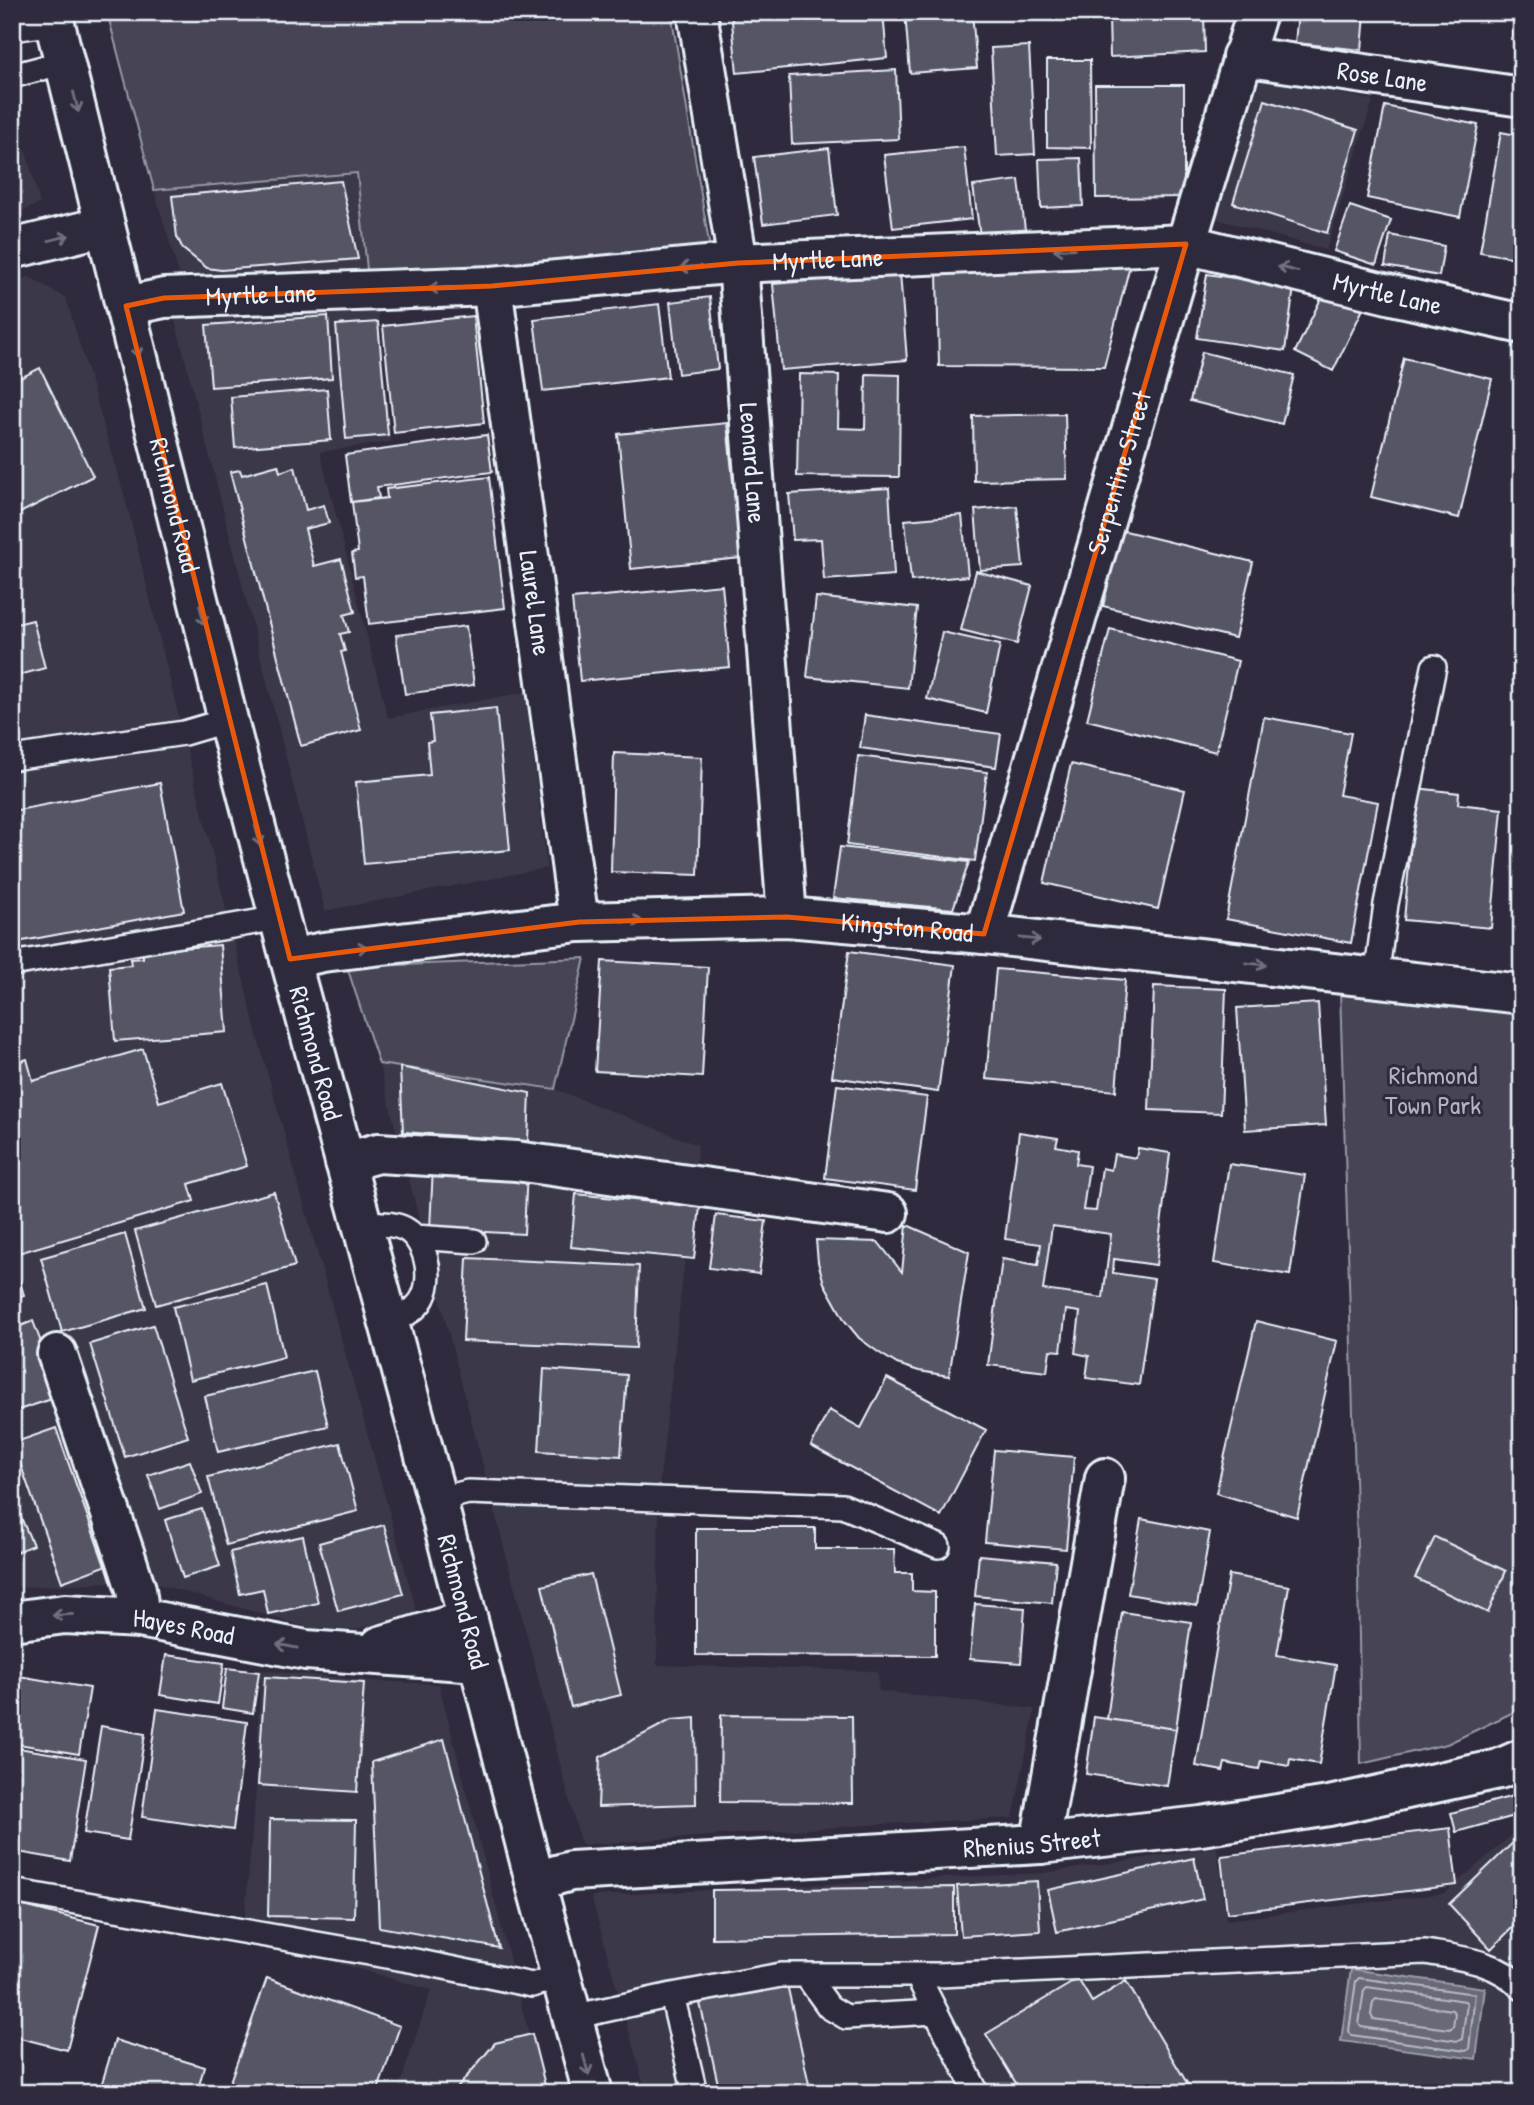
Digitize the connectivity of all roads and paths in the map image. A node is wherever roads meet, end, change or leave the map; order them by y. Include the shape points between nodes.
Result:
1 (697, 12) edge
2 (1257, 12) edge
3 (54, 18) edge
4 (12, 30) edge
5 (1242, 56) junction
6 (65, 62) junction
7 (12, 76) edge
8 (1522, 97) edge
9 (105, 226) junction
10 (1186, 244) junction
11 (12, 249) edge
12 (738, 263) junction
13 (492, 286) junction
14 (127, 306) junction
15 (1522, 324) edge
16 (1434, 667) dead end
17 (228, 720) junction
18 (12, 758) edge
19 (787, 917) junction
20 (279, 918) junction
21 (579, 922) junction
22 (984, 934) junction
23 (290, 958) junction
24 (12, 964) edge
25 (1376, 978) junction
26 (1522, 994) edge
27 (345, 1162) junction
28 (888, 1213) dead end
29 (362, 1223) junction
30 (415, 1237) junction
31 (474, 1241) dead end
32 (388, 1322) junction
33 (57, 1354) dead end
34 (1105, 1478) dead end
35 (437, 1500) junction
36 (938, 1546) dead end
37 (140, 1618) junction
38 (468, 1619) junction
39 (12, 1621) edge
40 (355, 1654) junction
41 (479, 1662) junction
42 (1522, 1759) edge
43 (1040, 1844) junction
44 (535, 1881) junction
45 (12, 1891) edge
46 (806, 1975) junction
47 (917, 1975) junction
48 (561, 1976) junction
49 (1522, 1988) edge
50 (672, 1995) junction
51 (935, 2012) junction
52 (573, 2017) junction
53 (593, 2093) edge
54 (695, 2093) edge
55 (977, 2093) edge

1 - 12 street, Leonard Lane
2 - 5 street, Serpentine Street
3 - 4 lane
3 - 6 street, Richmond Road
5 - 8 street, Rose Lane
5 - 10 street, Serpentine Street
6 - 7 lane
6 -> 9 street, Richmond Road
11 -> 9 street
9 - 14 street, Richmond Road
10 -> 12 street, Myrtle Lane
15 -> 10 street, Myrtle Lane
10 - 22 street, Serpentine Street
12 -> 13 street, Myrtle Lane
12 - 19 street, Leonard Lane
13 -> 14 street, Myrtle Lane via 164,298
13 - 21 street, Laurel Lane
14 -> 17 street, Richmond Road
16 - 25 lane
17 - 18 lane via 184,733
17 -> 20 street, Richmond Road
21 -> 19 street, Kingston Road
19 - 22 street, Kingston Road
20 - 23 street, Richmond Road
20 - 24 lane
23 -> 21 street, Kingston Road
22 -> 25 street, Kingston Road
23 - 27 street, Richmond Road
25 - 26 street, Kingston Road
27 - 28 street via 378,1153 516,1161
27 - 29 street, Richmond Road
29 - 30 lane via 398,1226
29 - 32 street, Richmond Road
30 - 31 lane
30 - 32 lane via 427,1268 426,1294 413,1310
32 - 35 street, Richmond Road
33 - 37 street via 136,1589
34 - 43 street
35 - 36 lane via 468,1492 843,1506
35 - 38 street, Richmond Road
37 -> 39 street, Hayes Road via 65,1614
40 -> 37 street, Hayes Road via 306,1650
38 - 40 street, Hayes Road
38 - 41 street, Richmond Road
40 - 41 street, Hayes Road
41 - 44 street, Richmond Road
42 - 43 street, Rhenius Street via 1499,1769 1329,1807
43 - 44 street, Rhenius Street via 570,1871
44 - 48 street, Richmond Road
45 - 48 lane via 532,1985
46 - 47 lane
46 - 50 lane via 781,1975
46 - 51 lane via 829,2007 846,2017
47 - 49 lane via 1425,1952 1476,1960 1511,1976
47 - 51 lane
48 - 52 street, Richmond Road
50 - 52 lane
50 - 54 lane
51 - 55 lane
52 -> 53 street, Richmond Road

